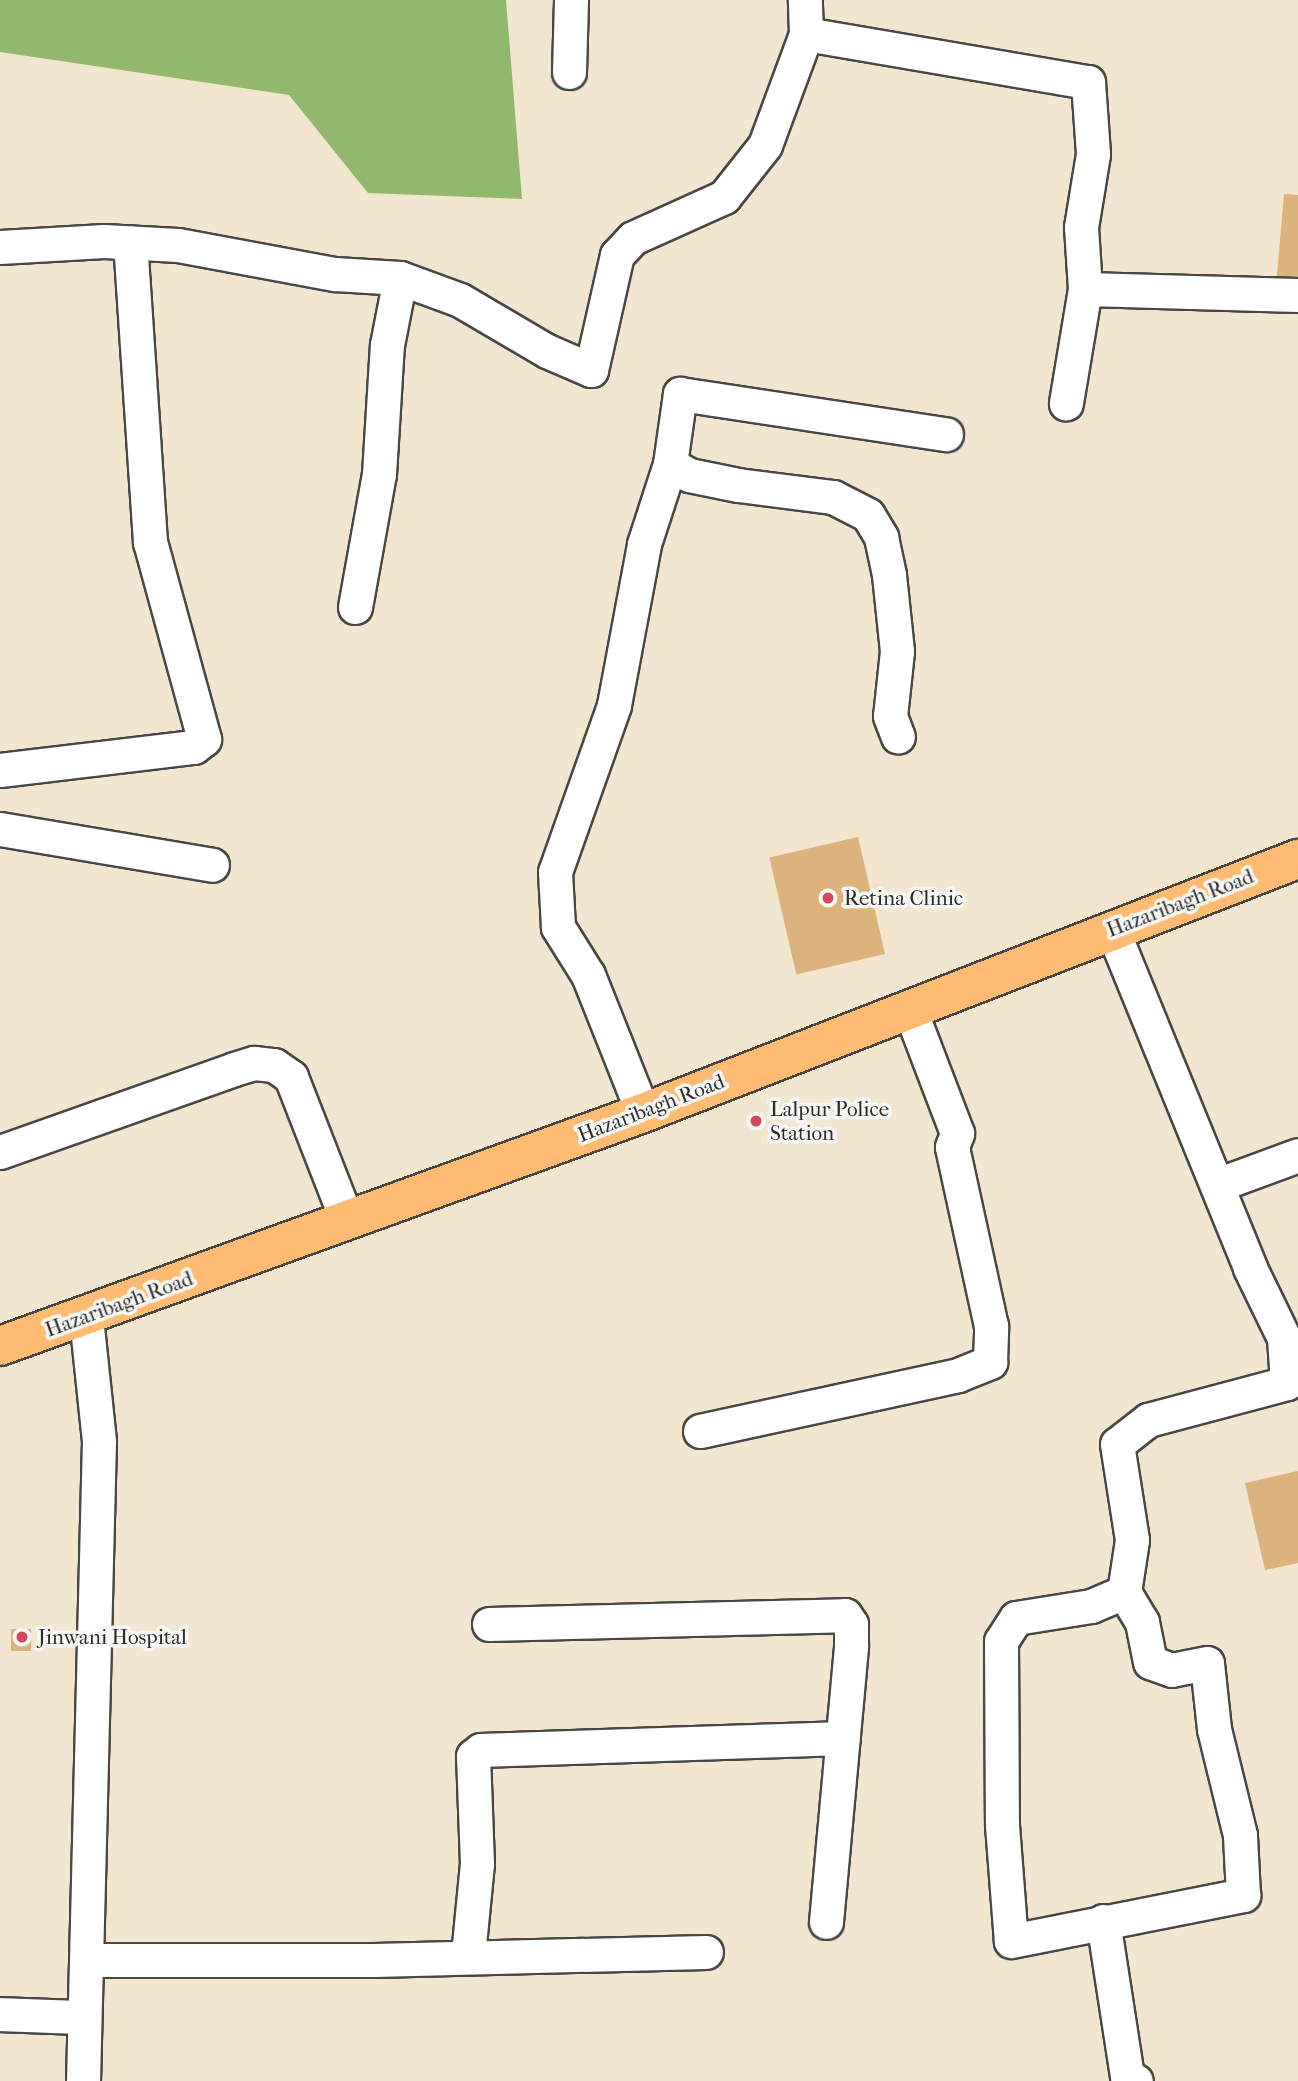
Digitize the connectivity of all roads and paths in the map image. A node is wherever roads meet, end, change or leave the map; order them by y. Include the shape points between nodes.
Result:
1 (571, 0) edge
2 (805, 0) edge
3 (806, 34) junction
4 (569, 72) dead end
5 (130, 243) junction
6 (0, 247) edge
7 (400, 278) junction
8 (1085, 289) junction
9 (1298, 295) edge
10 (1066, 403) dead end
11 (946, 434) dead end
12 (670, 464) junction
13 (355, 607) dead end
14 (898, 737) dead end
15 (0, 770) edge
16 (0, 829) edge
17 (1298, 859) edge
18 (212, 865) dead end
19 (1112, 929) junction
20 (909, 1007) junction
21 (643, 1113) junction
22 (0, 1152) edge
23 (1298, 1155) edge
24 (1217, 1185) junction
25 (346, 1218) junction
26 (86, 1317) junction
27 (0, 1346) edge
28 (700, 1431) dead end
29 (1124, 1592) junction
30 (489, 1624) dead end
31 (843, 1738) junction
32 (1103, 1921) junction
33 (825, 1922) dead end
34 (706, 1951) dead end
35 (468, 1955) junction
36 (89, 1960) junction
37 (0, 2014) edge
38 (83, 2017) junction
39 (83, 2081) edge
40 (1136, 2081) edge

1 - 4 street
2 - 3 street
3 - 7 street via 765,145 724,197 633,238 617,254 592,370 547,351 460,300
3 - 8 street via 1088,82 1093,154 1081,227
5 - 6 street
5 - 7 street via 178,245 335,274
5 - 15 street via 150,542 204,739 194,747
7 - 13 street via 387,345 379,474
8 - 9 street
8 - 10 street
11 - 12 street via 680,394
12 - 14 street via 689,475 726,483 833,497 868,515 881,537 889,575 897,651 890,716
12 - 21 street via 644,544 614,705 555,872 558,927 588,975
16 - 18 street
17 - 19 main road, Hazaribagh Road
19 - 20 main road, Hazaribagh Road
19 - 24 street
20 - 21 main road, Hazaribagh Road
20 - 28 street via 957,1133 952,1147 991,1326 990,1362 958,1375
21 - 25 main road, Hazaribagh Road
22 - 25 street via 234,1069 254,1063 274,1065 291,1077
23 - 24 street
24 - 29 street via 1284,1338 1287,1383 1148,1420 1117,1444 1132,1540
25 - 26 main road, Hazaribagh Road
26 - 27 main road, Hazaribagh Road
26 - 36 street via 99,1441
29 - 32 street via 1142,1622 1150,1662 1172,1670 1207,1662 1214,1729 1240,1835 1243,1895
29 - 32 street via 1091,1606 1016,1618 1001,1641 1002,1825 1011,1941
30 - 31 street via 845,1615 851,1624 851,1647
31 - 33 street
31 - 35 street via 481,1750 473,1756 477,1864
32 - 40 street via 1127,2076
34 - 35 street
35 - 36 street via 374,1960
36 - 38 street
37 - 38 street
38 - 39 street

